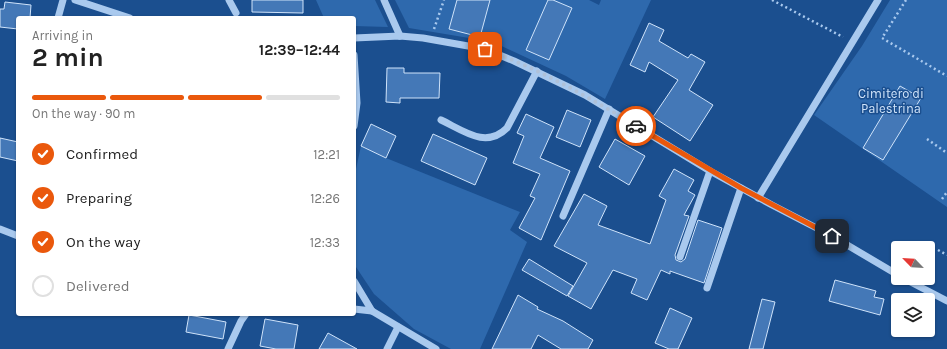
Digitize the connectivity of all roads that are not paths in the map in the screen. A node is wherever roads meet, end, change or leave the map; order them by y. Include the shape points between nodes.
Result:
1 (63, 0) edge
2 (75, 0) edge
3 (229, 0) edge
4 (384, 0) edge
5 (878, 0) edge
6 (236, 13) dead end
7 (59, 16) edge
8 (124, 16) edge
9 (400, 36) junction
10 (356, 38) edge
11 (537, 71) junction
12 (356, 87) edge
13 (609, 109) junction
14 (356, 111) edge
15 (441, 120) dead end
16 (710, 170) junction
17 (741, 188) junction
18 (758, 198) junction
19 (564, 216) dead end
20 (0, 229) edge
21 (16, 235) edge
22 (680, 257) dead end
23 (891, 271) edge
24 (356, 284) edge
25 (916, 285) edge
26 (707, 288) dead end
27 (947, 301) edge
28 (356, 309) edge
29 (372, 311) junction
30 (245, 316) edge
31 (398, 327) junction
32 (228, 349) edge
33 (387, 349) edge
34 (436, 349) edge

1 - 7 street
2 - 8 street
3 - 6 street
4 - 9 street
5 - 18 street
9 - 10 street
9 - 11 street via 485,49
11 - 13 street
11 - 15 street via 507,128 495,137 476,136
12 - 14 street
13 - 16 street
13 - 19 street
16 - 17 street
16 - 22 street
17 - 18 street
17 - 26 street
18 - 23 street via 819,228
20 - 21 street
24 - 29 street
25 - 27 street
28 - 29 street
29 - 31 street
30 - 32 street
31 - 33 street
31 - 34 street

